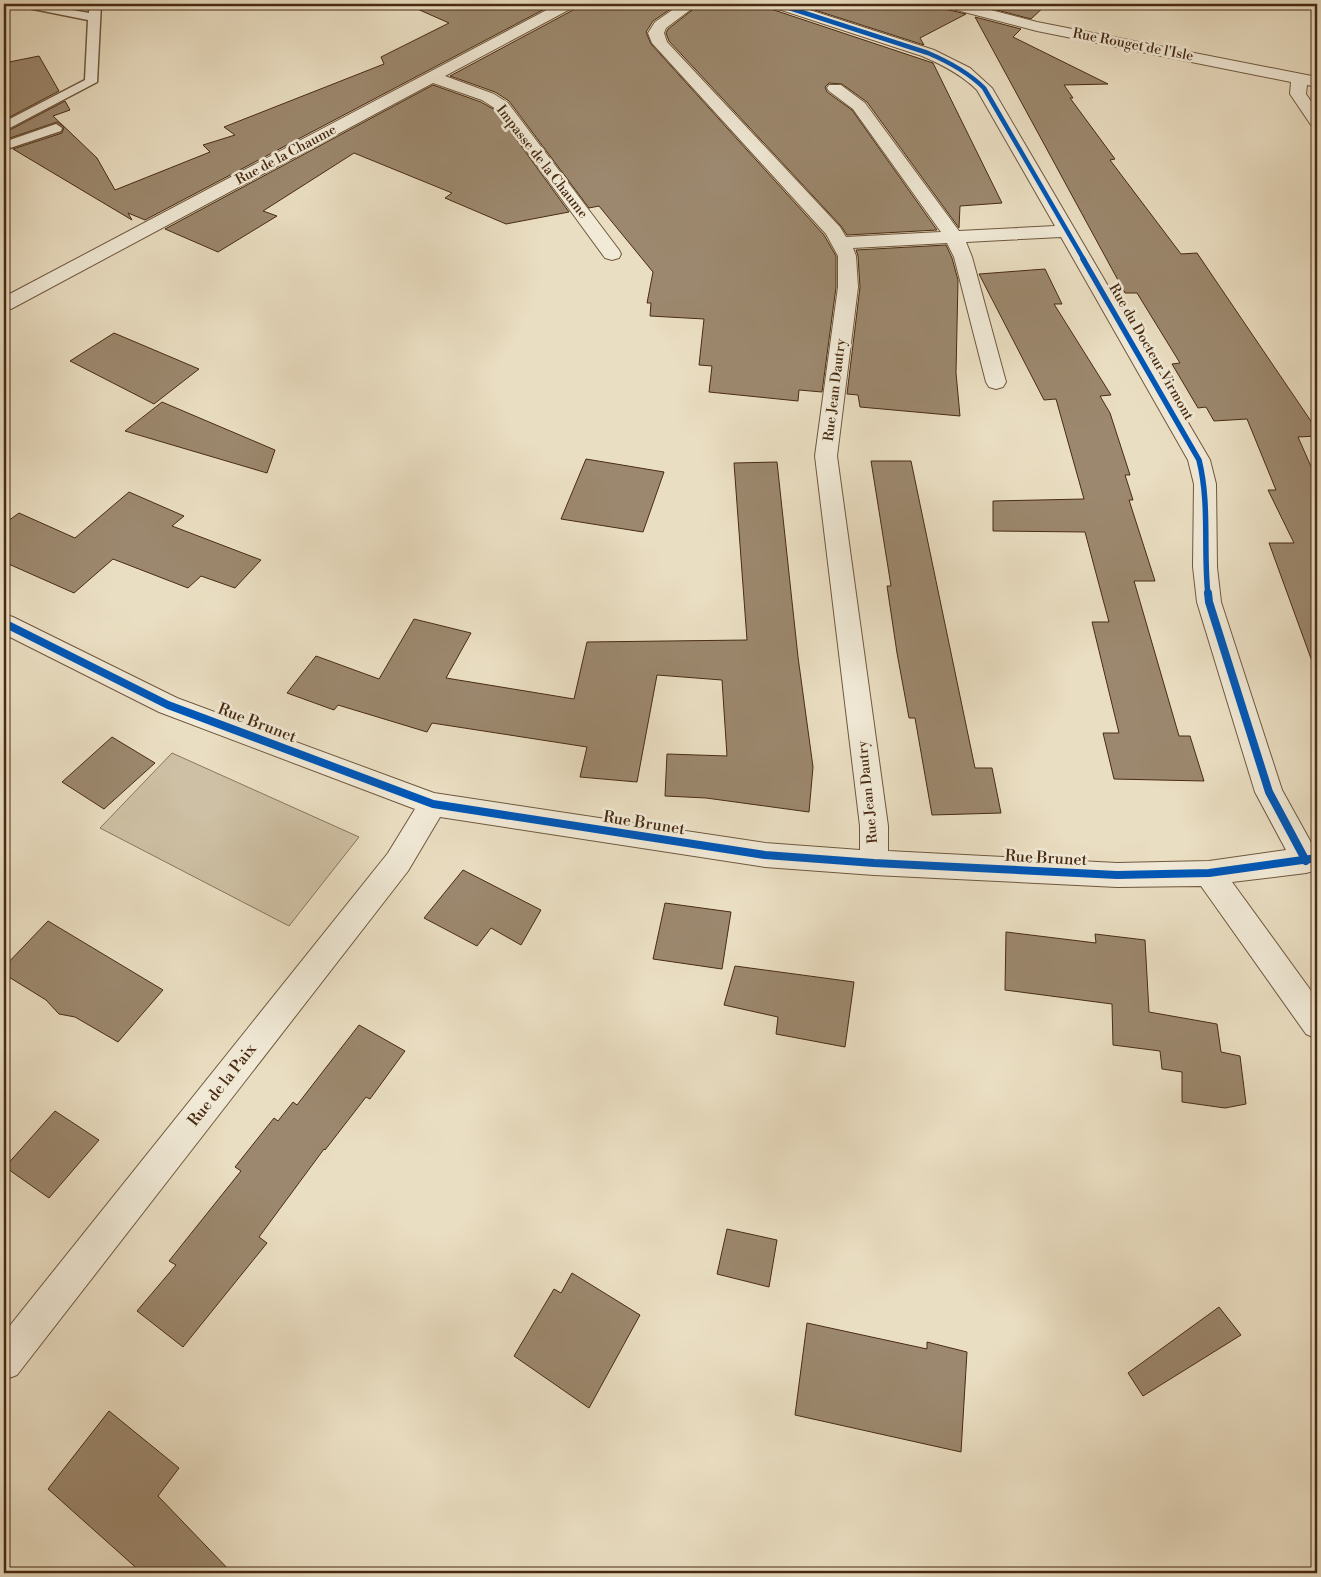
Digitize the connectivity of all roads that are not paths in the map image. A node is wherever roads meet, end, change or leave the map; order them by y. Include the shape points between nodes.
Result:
1 (23, 4) edge
2 (95, 4) edge
3 (569, 4) edge
4 (691, 4) edge
5 (777, 4) edge
6 (950, 4) edge
7 (94, 18) junction
8 (431, 77) junction
9 (1299, 79) junction
10 (1317, 82) edge
11 (835, 88) dead end
12 (1317, 121) edge
13 (4, 127) edge
14 (56, 128) dead end
15 (4, 146) edge
16 (1066, 231) junction
17 (954, 237) junction
18 (841, 243) junction
19 (612, 254) dead end
20 (4, 305) edge
21 (996, 382) dead end
22 (4, 623) edge
23 (433, 804) junction
24 (1312, 860) edge
25 (874, 863) junction
26 (1209, 873) junction
27 (1317, 1024) edge
28 (4, 1362) edge

1 - 7 lane
2 - 7 lane
3 - 8 street, Rue de la Chaume
4 - 18 street, Rue Jean Dautry via 660,25 656,33 660,43
5 - 16 street, Rue du Docteur Virmont via 928,53 973,77 984,88
6 - 9 street, Rue Rouget de l'Isle via 1037,26
7 - 13 lane via 91,82
8 - 19 street, Impasse de la Chaume via 488,97 502,106
8 - 20 street, Rue de la Chaume
9 - 10 street, Rue Rouget de l'Isle
9 - 12 street via 1298,94
11 - 17 street via 858,106
14 - 15 lane
16 - 17 street
16 - 24 street, Rue du Docteur Virmont via 1200,460 1205,484 1205,567 1209,602 1269,792
17 - 18 street
17 - 21 street via 963,257
18 - 25 street, Rue Jean Dautry via 846,256 848,287 826,456 874,826
22 - 23 street, Rue Brunet via 168,705
23 - 25 street, Rue Brunet via 765,856
23 - 28 street, Rue de la Paix via 398,862
24 - 26 street, Rue Brunet
25 - 26 street, Rue Brunet via 1118,875
26 - 27 street

